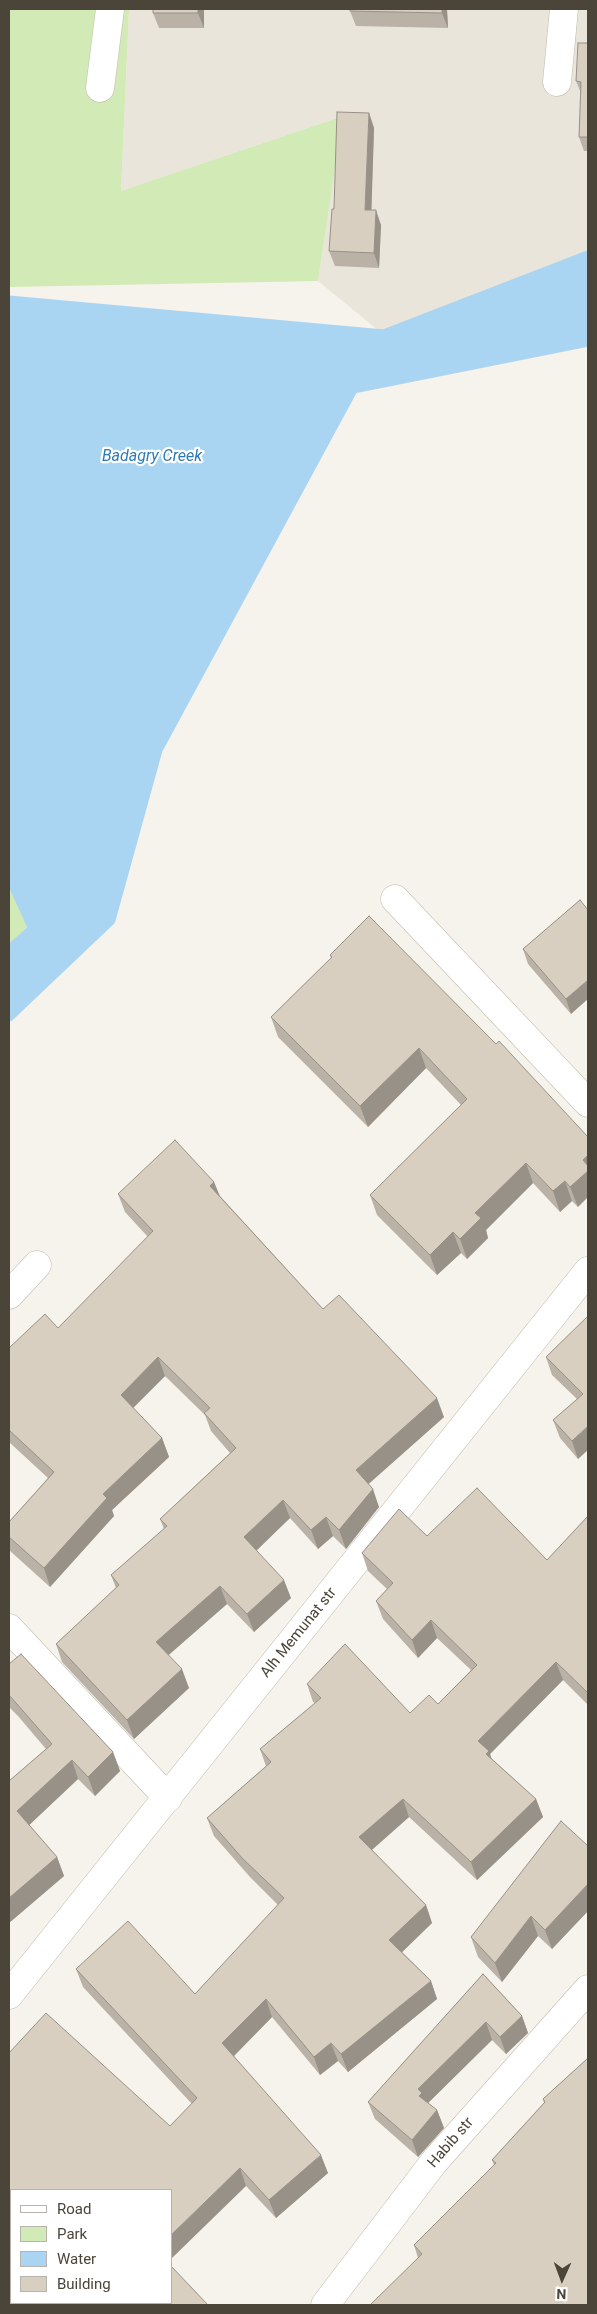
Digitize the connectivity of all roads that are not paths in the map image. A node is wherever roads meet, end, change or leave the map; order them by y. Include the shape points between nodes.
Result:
1 (110, 9) edge
2 (564, 9) edge
3 (557, 82) dead end
4 (100, 88) dead end
5 (395, 899) dead end
6 (588, 1103) edge
7 (37, 1265) dead end
8 (588, 1271) edge
9 (9, 1295) edge
10 (9, 1628) edge
11 (168, 1798) junction
12 (588, 1989) edge
13 (9, 1995) edge
14 (325, 2305) edge

1 - 4 street
2 - 3 street
5 - 6 street
7 - 9 street
8 - 11 street, Alh Memunat str
10 - 11 street
11 - 13 street, Alh Memunat str
12 - 14 street, Habib str via 434,2162

